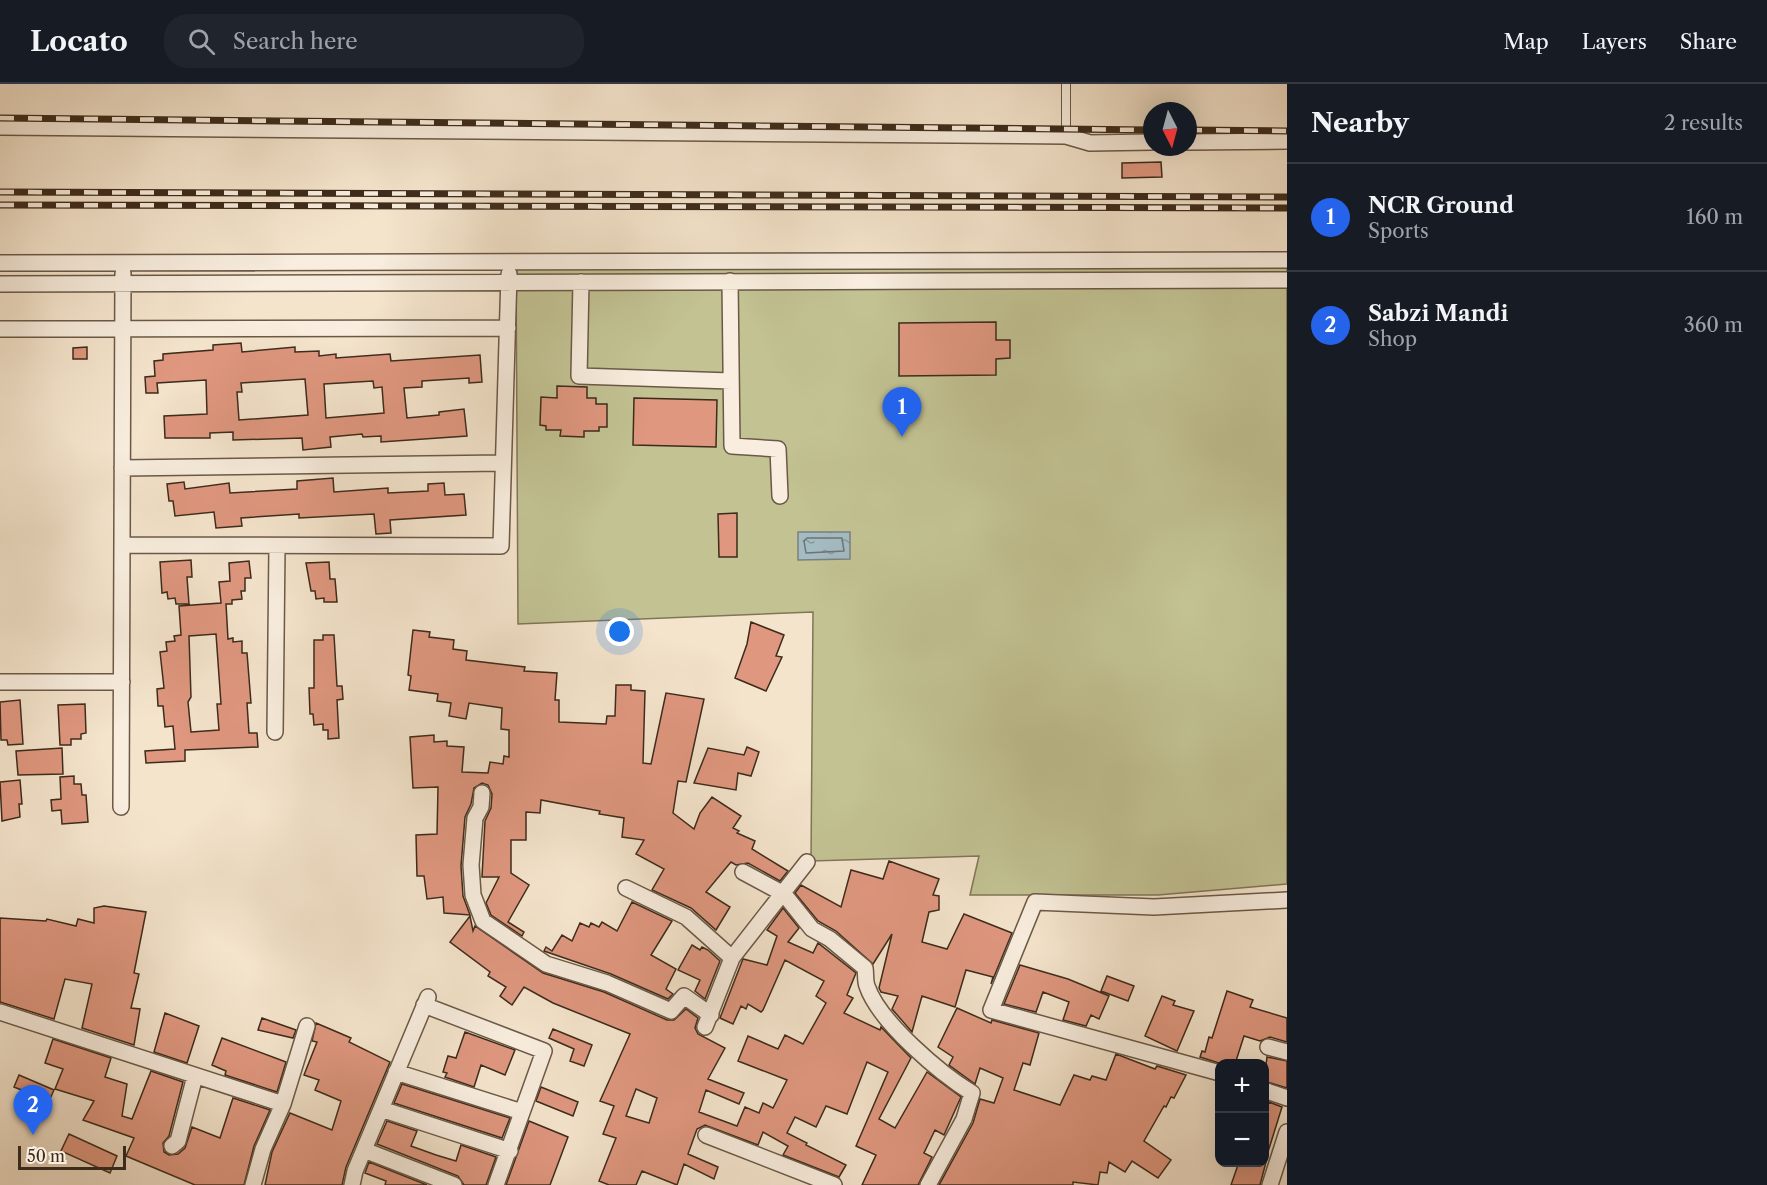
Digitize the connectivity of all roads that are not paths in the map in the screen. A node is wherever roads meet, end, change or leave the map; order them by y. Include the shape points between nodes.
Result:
1 (1066, 84) edge
2 (0, 127) edge
3 (1066, 136) junction
4 (1287, 141) edge
5 (1143, 142) edge
6 (1197, 142) edge
7 (1287, 260) edge
8 (510, 262) junction
9 (0, 263) edge
10 (123, 263) junction
11 (1287, 280) edge
12 (730, 281) junction
13 (509, 282) junction
14 (581, 282) junction
15 (123, 283) junction
16 (0, 284) edge
17 (123, 328) junction
18 (508, 328) junction
19 (0, 329) edge
20 (731, 381) junction
21 (503, 463) junction
22 (122, 468) junction
23 (780, 496) dead end
24 (122, 545) junction
25 (278, 546) junction
26 (0, 682) edge
27 (122, 682) junction
28 (275, 732) dead end
29 (482, 793) dead end
30 (121, 807) dead end
31 (807, 862) dead end
32 (743, 872) dead end
33 (626, 888) dead end
34 (784, 894) junction
35 (1287, 900) edge
36 (732, 958) junction
37 (0, 1012) edge
38 (307, 1026) dead end
39 (1269, 1047) dead end
40 (1287, 1052) edge
41 (396, 1072) junction
42 (1215, 1072) edge
43 (195, 1076) junction
44 (1269, 1092) edge
45 (1287, 1098) edge
46 (284, 1104) junction
47 (381, 1109) junction
48 (522, 1112) junction
49 (1287, 1132) edge
50 (706, 1135) dead end
51 (172, 1146) dead end
52 (364, 1150) junction
53 (510, 1151) junction
54 (253, 1185) edge
55 (352, 1185) edge
56 (454, 1185) edge
57 (496, 1185) edge
58 (834, 1185) edge
59 (928, 1185) edge
60 (1270, 1185) edge

1 - 3 lane
2 - 3 street
3 - 5 street via 1090,143
4 - 6 street
7 - 8 street
8 - 10 street
8 - 13 street
9 - 10 street
10 - 15 street
11 - 12 street
12 - 14 street
12 - 20 street
13 - 14 street
13 - 15 street
13 - 18 street
14 - 20 street via 579,376
15 - 16 street
15 - 17 street
17 - 18 street
17 - 19 street
17 - 22 street
18 - 21 street
20 - 23 street via 732,446 778,449
21 - 22 street
21 - 25 street via 501,546
22 - 24 street
24 - 25 street
24 - 27 street
25 - 28 street
26 - 27 street
27 - 30 street
29 - 36 street via 475,818 473,895 483,921 546,964 607,983 671,1011 684,996 708,1021
31 - 34 street
32 - 34 street
33 - 36 street via 686,917
34 - 36 street
34 - 59 street via 812,929 866,968 867,986 875,1001 908,1041 943,1075 972,1093 964,1119
35 - 42 street via 1154,907 1035,902 991,1010
37 - 43 street
38 - 46 street
39 - 40 street
41 - 47 street
41 - 48 street
41 - 48 street via 426,1001 544,1051
43 - 46 street
43 - 51 street via 178,1141
44 - 45 street
46 - 54 street via 263,1149
47 - 52 street
47 - 53 street
48 - 53 street
49 - 60 street
50 - 58 street
52 - 55 street
52 - 56 street
53 - 57 street

